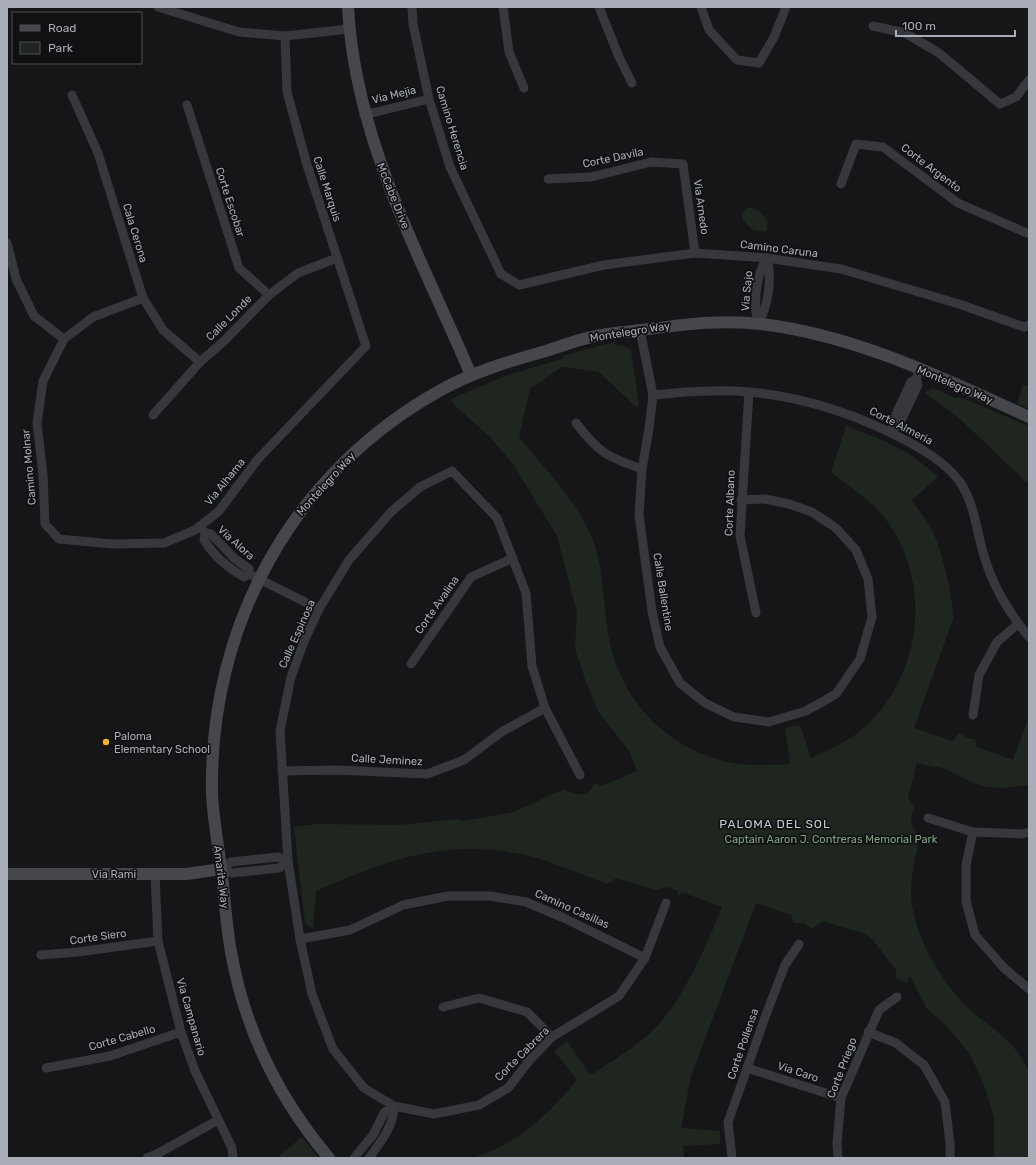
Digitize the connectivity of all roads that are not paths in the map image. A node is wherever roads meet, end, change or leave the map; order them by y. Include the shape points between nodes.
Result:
1 (158, 7) edge
2 (348, 7) edge
3 (412, 7) edge
4 (503, 7) edge
5 (599, 7) edge
6 (701, 7) edge
7 (786, 7) edge
8 (873, 26) dead end
9 (349, 29) junction
10 (285, 36) junction
11 (1029, 80) edge
12 (632, 83) dead end
13 (524, 88) dead end
14 (72, 95) dead end
15 (429, 99) junction
16 (187, 105) dead end
17 (364, 115) junction
18 (683, 164) joint
19 (548, 179) dead end
20 (841, 184) dead end
21 (1029, 234) edge
22 (7, 243) edge
23 (695, 253) junction
24 (337, 258) junction
25 (767, 258) junction
26 (519, 285) joint
27 (269, 295) junction
28 (143, 298) junction
29 (758, 324) junction
30 (1029, 325) edge
31 (640, 330) junction
32 (64, 339) junction
33 (366, 346) joint
34 (200, 362) junction
35 (918, 374) junction
36 (471, 375) junction
37 (749, 392) junction
38 (653, 395) junction
39 (153, 415) dead end
40 (1029, 417) edge
41 (576, 422) dead end
42 (893, 431) junction
43 (642, 469) junction
44 (741, 500) junction
45 (202, 529) junction
46 (59, 539) joint
47 (513, 558) junction
48 (253, 576) junction
49 (319, 608) junction
50 (756, 613) dead end
51 (1018, 624) junction
52 (1029, 637) edge
53 (411, 664) dead end
54 (545, 708) junction
55 (973, 715) dead end
56 (282, 772) junction
57 (580, 775) dead end
58 (928, 818) dead end
59 (973, 832) junction
60 (1029, 832) edge
61 (288, 861) junction
62 (221, 869) junction
63 (7, 874) edge
64 (155, 874) junction
65 (666, 903) dead end
66 (300, 939) junction
67 (158, 940) junction
68 (799, 944) dead end
69 (41, 955) dead end
70 (645, 958) junction
71 (1029, 989) edge
72 (897, 997) dead end
73 (443, 1007) dead end
74 (181, 1032) junction
75 (868, 1032) junction
76 (552, 1038) junction
77 (46, 1068) dead end
78 (747, 1068) junction
79 (841, 1098) junction
80 (394, 1106) junction
81 (218, 1120) junction
82 (147, 1158) edge
83 (233, 1158) edge
84 (328, 1158) edge
85 (354, 1158) edge
86 (368, 1158) edge
87 (732, 1158) edge
88 (838, 1158) edge
89 (950, 1158) edge

1 - 10 street via 239,32
2 - 9 street, McCabe Drive
3 - 15 street, Camino Herencia via 413,24
4 - 13 street via 509,52
5 - 12 street
6 - 7 street via 709,30 737,60 759,63 774,37
8 - 11 street via 906,34 939,53 1000,104 1016,97
9 - 10 street
9 - 17 street, McCabe Drive
10 - 24 street, Calle Marquis via 287,92 307,166
14 - 28 street, Cala Cerona via 98,153
15 - 17 street, Via Mejia
15 - 26 street, Camino Herencia via 450,167 501,274
16 - 27 street, Corte Escobar via 239,268
17 - 36 street, McCabe Drive via 384,178
18 - 19 street, Corte Davila via 652,162 591,177
18 - 23 street, Via Arnedo
20 - 21 street, Corte Argento via 856,144 883,147 958,203
22 - 32 street via 16,279 34,316
23 - 25 street, Camino Caruna
23 - 26 street, Camino Caruna via 604,264
24 - 27 street, Calle Londe via 298,273
24 - 33 street, Calle Marquis
25 - 29 street, Via Sajo via 770,269 765,313
25 - 30 street, Camino Caruna via 841,269 959,304 1024,327
27 - 34 street, Calle Londe
28 - 32 street, Camino Molnar via 93,317
28 - 34 street, Cala Cerona via 163,330
29 - 31 street, Montelegro Way via 697,322
29 - 35 street, Montelegro Way via 815,333 863,347
31 - 36 street, Montelegro Way via 594,336
31 - 38 street, Calle Ballentine
32 - 46 street, Camino Molnar via 43,381 36,422 43,475 45,524
33 - 45 street, Via Alhama via 258,460 219,512
34 - 39 street, Calle Londe
35 - 40 street, Montelegro Way
35 - 42 street via 911,382 892,423
36 - 48 street, Montelegro Way via 441,389 387,424 337,468 312,496
37 - 38 street, Corte Almeria via 698,391
37 - 42 street, Corte Almeria via 818,404
37 - 44 street, Corte Albano
38 - 43 street, Calle Ballentine
41 - 43 street via 591,442 611,458
42 - 51 street, Corte Almeria via 943,464 962,486 998,592
43 - 44 street, Calle Ballentine via 639,515 652,611 660,647 680,683 705,703 734,717 769,722 806,711 836,694 860,659 872,617 868,579 856,550 836,528 812,512 764,499
44 - 50 street, Corte Albano via 740,536
45 - 46 street, Via Alhama via 164,543 113,544
45 - 48 street, Via Alora via 211,534 234,558 249,569
47 - 49 street, Calle Espinosa via 497,518 452,471 420,487 391,512 349,560
47 - 53 street, Corte Avalina via 471,577
47 - 54 street via 526,593 532,666
48 - 49 street
48 - 62 street, Amarita Way via 224,675 216,713 212,798
49 - 56 street, Calle Espinosa via 290,677 280,731
51 - 52 street, Corte Almeria
51 - 55 street via 997,642 980,675
54 - 56 street, Calle Jeminez via 503,731 464,760 427,774 335,770
54 - 57 street
56 - 61 street, Calle Espinosa
58 - 59 street
59 - 60 street
59 - 71 street via 966,865 966,901 975,935 1004,968
61 - 62 street, Via Rami via 278,857 231,862
61 - 66 street, Corte Cabrera
62 - 64 street, Via Rami via 187,874
62 - 84 street, Amarita Way via 232,958 251,1024 274,1079 288,1104
63 - 64 street, Via Rami
64 - 67 street, Via Campanario
65 - 70 street, Corte Cabrera
66 - 70 street, Camino Casillas via 350,930 402,905 448,896 490,896 526,902
66 - 80 street, Corte Cabrera via 312,994 333,1049 364,1088
67 - 69 street, Corte Siero
67 - 74 street, Via Campanario
68 - 78 street, Corte Pollensa via 785,965
70 - 76 street, Corte Cabrera via 619,996
72 - 75 street, Corte Priego via 879,1010
73 - 76 street via 479,998 527,1012
74 - 77 street, Corte Cabello via 110,1056
74 - 81 street, Via Campanario via 195,1071
75 - 79 street, Corte Priego
75 - 89 street via 896,1043 924,1064 945,1102
76 - 80 street, Corte Cabrera via 529,1061 508,1088 478,1105 434,1114
78 - 79 street, Via Caro
78 - 87 street, Corte Pollensa via 728,1122
79 - 88 street, Corte Priego via 836,1143
80 - 85 street via 384,1113 373,1135
80 - 86 street via 394,1118 383,1139
81 - 82 street
81 - 83 street, Via Campanario via 232,1148

